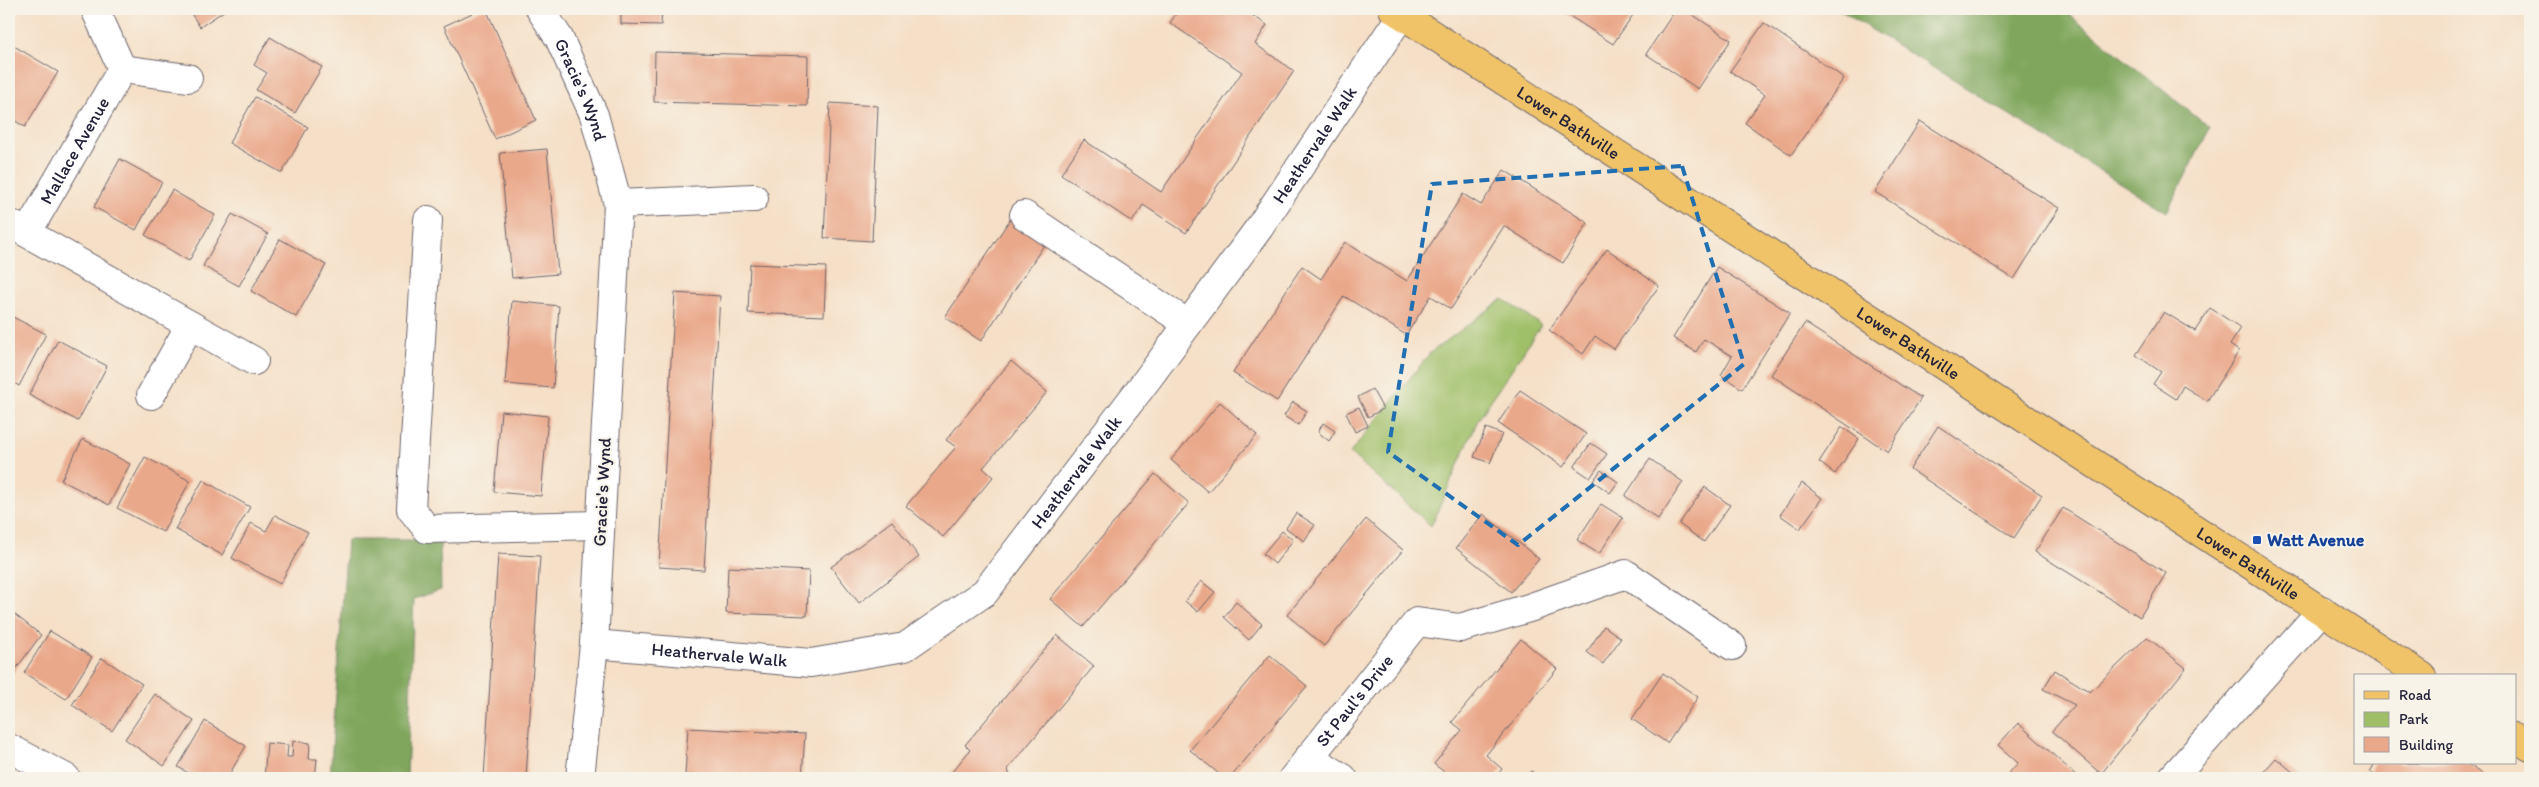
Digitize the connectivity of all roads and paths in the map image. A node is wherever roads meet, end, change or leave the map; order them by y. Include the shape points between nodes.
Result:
1 (95, 9) edge
2 (540, 9) edge
3 (1398, 12) edge
4 (122, 69) junction
5 (188, 78) dead end
6 (754, 198) dead end
7 (618, 204) junction
8 (1024, 215) dead end
9 (428, 220) dead end
10 (18, 228) edge
11 (1188, 324) junction
12 (190, 325) junction
13 (254, 361) dead end
14 (151, 395) dead end
15 (600, 525) junction
16 (2322, 610) junction
17 (594, 644) junction
18 (1732, 646) dead end
19 (2419, 674) edge
20 (2516, 738) edge
21 (2530, 747) edge
22 (9, 748) edge
23 (1310, 757) junction
24 (60, 777) edge
25 (580, 778) edge
26 (1292, 778) edge
27 (1343, 778) edge
28 (2172, 778) edge

1 - 4 street
2 - 7 street, Gracie's Wynd via 559,38 594,115
3 - 11 street, Heathervale Walk via 1259,228
3 - 16 main road, Lower Bathville
4 - 5 street
4 - 10 street, Mallace Avenue
6 - 7 street
7 - 15 street, Gracie's Wynd
8 - 11 street
9 - 15 street via 411,509 427,530
10 - 12 street, Mallace Avenue
11 - 17 street, Heathervale Walk via 985,592 905,647 811,662
12 - 13 street, Mallace Avenue
12 - 14 street
15 - 17 street, Gracie's Wynd
16 - 19 main road, Lower Bathville
16 - 28 street
17 - 25 street, Gracie's Wynd
18 - 23 street, St Paul's Drive via 1626,574 1460,628 1417,622
20 - 21 main road
22 - 24 street
23 - 26 street, St Paul's Drive
23 - 27 street

